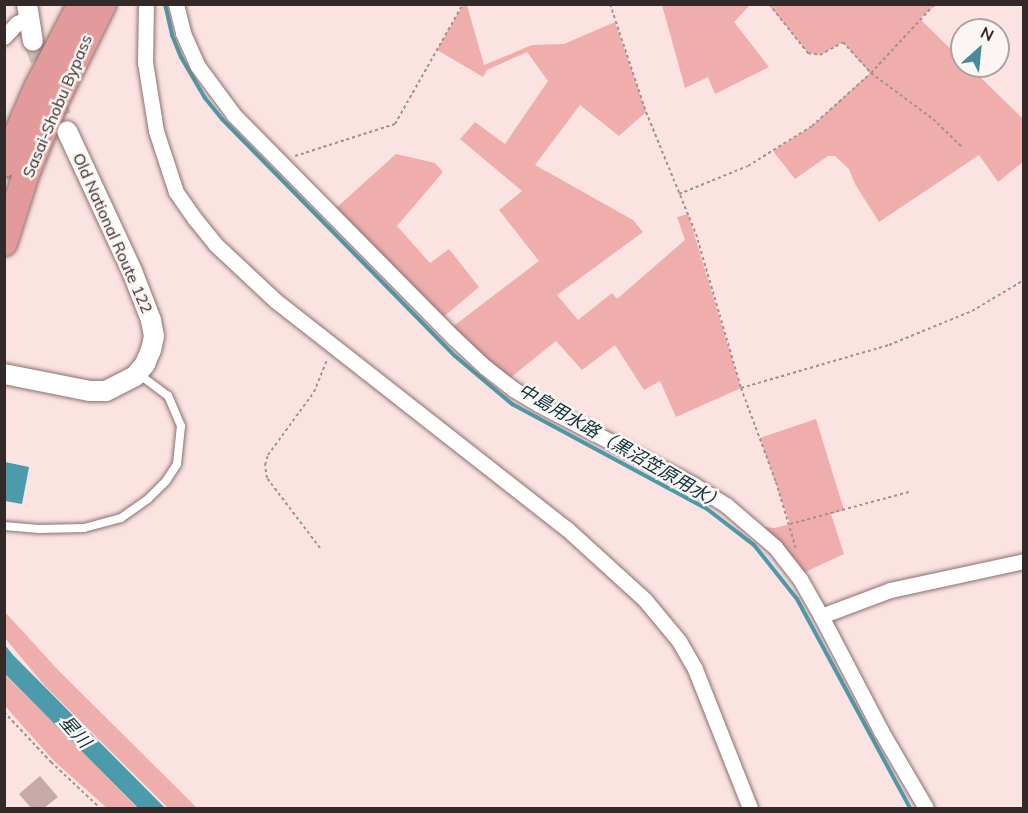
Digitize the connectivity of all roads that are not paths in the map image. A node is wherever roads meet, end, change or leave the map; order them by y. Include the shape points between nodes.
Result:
1 (81, 4) edge
2 (103, 4) edge
3 (146, 4) edge
4 (176, 4) edge
5 (28, 11) edge
6 (4, 37) edge
7 (33, 42) tunnel mouth
8 (67, 131) tunnel mouth
9 (4, 164) edge
10 (4, 243) edge
11 (137, 373) junction
12 (4, 374) edge
13 (4, 526) edge
14 (1023, 561) edge
15 (821, 616) junction
16 (750, 808) edge
17 (926, 808) edge

1 - 9 highway, Sasai-Shobu Bypass
2 - 10 highway, Sasai-Shobu Bypass via 56,100
3 - 16 street via 145,62 156,131 176,192 215,244 276,301 566,528 645,600 679,640 695,669
4 - 15 street via 189,48 206,80 251,133 434,318 501,380 538,404 726,505 775,547 800,579
5 - 6 street
5 - 7 street
8 - 11 street, Old National Route 122 via 151,320 151,350
11 - 12 street, Old National Route 122 via 106,391
11 - 13 lane via 168,396 181,426 177,464 166,481 122,518 84,528
14 - 15 street via 890,590
15 - 17 street

